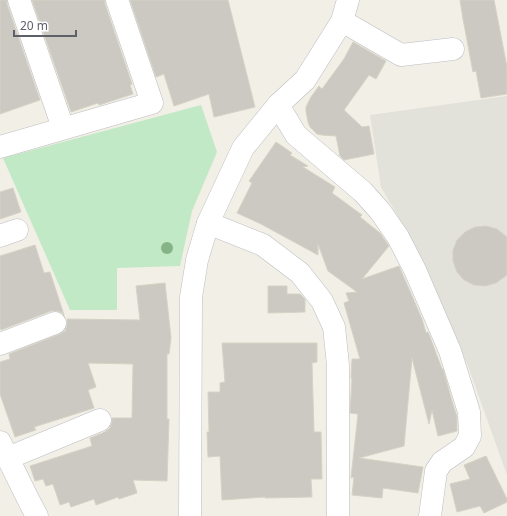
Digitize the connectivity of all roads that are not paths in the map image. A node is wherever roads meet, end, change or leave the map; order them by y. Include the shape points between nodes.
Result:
1 (19, 0) edge
2 (117, 0) edge
3 (348, 0) edge
4 (342, 21) junction
5 (453, 49) dead end
6 (278, 105) junction
7 (63, 128) junction
8 (0, 147) edge
9 (208, 224) junction
10 (55, 323) dead end
11 (0, 344) edge
12 (100, 420) dead end
13 (4, 450) edge
14 (31, 513) edge
15 (49, 516) edge
16 (190, 516) edge
17 (338, 516) edge
18 (430, 516) edge

1 - 7 street
2 - 7 street via 152,103
3 - 4 street
4 - 5 street via 401,55
4 - 6 street via 305,80
6 - 9 street via 243,148
6 - 18 street via 296,135 363,192 380,211 398,237 415,270 450,351 469,412 470,436 464,447 442,462 436,471
7 - 8 street
9 - 16 street via 197,260 191,297
9 - 17 street via 263,245 300,273 322,301 334,327 338,365
10 - 11 street
12 - 13 street
13 - 14 street
14 - 15 street

